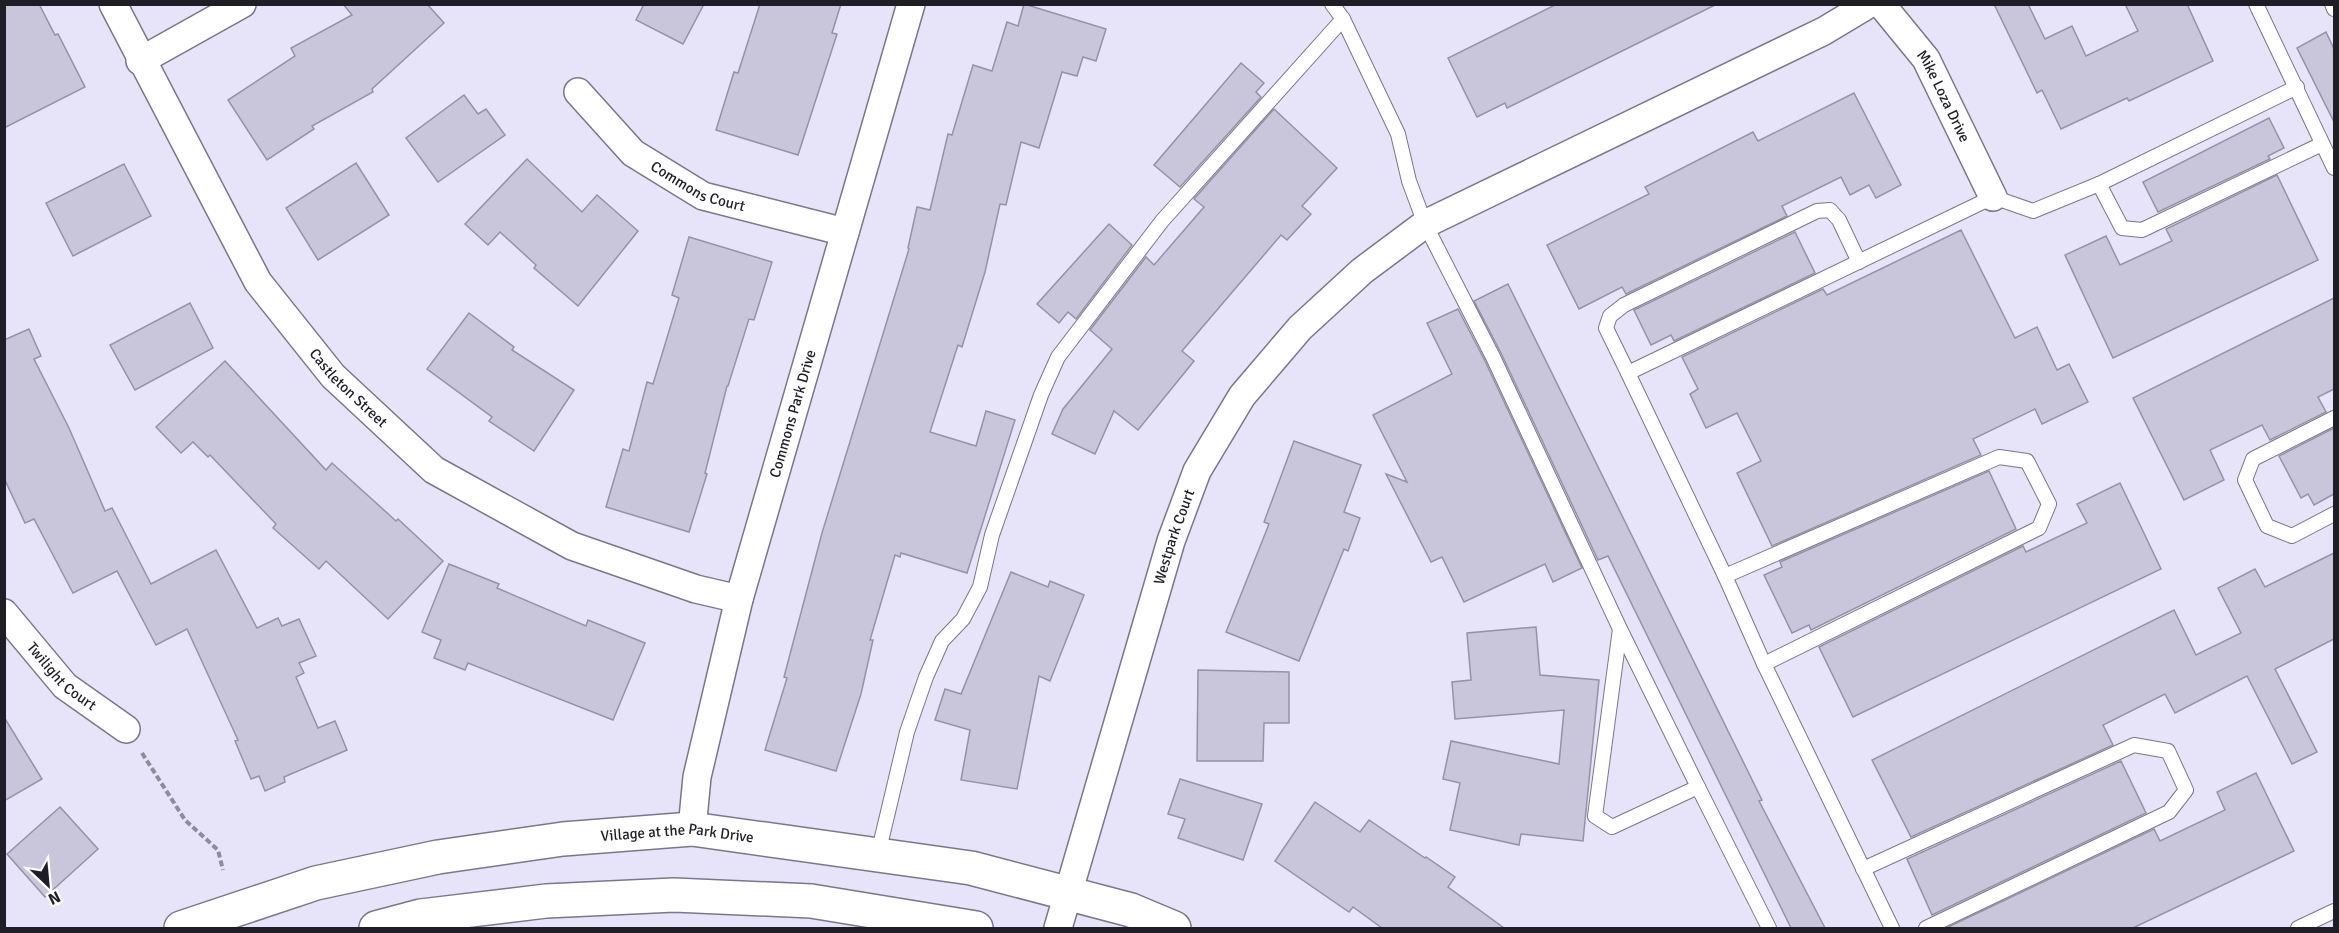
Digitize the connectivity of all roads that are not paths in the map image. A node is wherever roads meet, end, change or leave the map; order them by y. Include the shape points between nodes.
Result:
1 (112, 4) edge
2 (242, 4) edge
3 (911, 4) edge
4 (1332, 4) edge
5 (1869, 4) edge
6 (1881, 4) edge
7 (2256, 4) edge
8 (2332, 4) edge
9 (2334, 9) edge
10 (1343, 19) junction
11 (141, 61) junction
12 (2296, 87) junction
13 (578, 92) dead end
14 (2322, 144) junction
15 (2334, 168) edge
16 (2099, 184) junction
17 (1994, 197) junction
18 (1425, 224) junction
19 (845, 232) junction
20 (1859, 262) junction
21 (1628, 373) junction
22 (2334, 418) edge
23 (2334, 514) edge
24 (1725, 576) junction
25 (739, 599) junction
26 (4, 613) edge
27 (1620, 629) junction
28 (1764, 664) junction
29 (126, 729) road end
30 (1698, 787) junction
31 (693, 829) junction
32 (878, 854) junction
33 (1863, 869) junction
34 (1069, 893) junction
35 (2334, 911) edge
36 (181, 928) edge
37 (376, 928) edge
38 (976, 928) edge
39 (1058, 928) edge
40 (1174, 928) edge
41 (1768, 928) edge
42 (1892, 928) edge
43 (1926, 928) edge
44 (2298, 928) edge

1 - 11 street, Castleton Street
2 - 11 street
3 - 19 street, Commons Park Drive
4 - 10 lane
5 - 18 street, Westpark Court via 1824,31
6 - 17 street, Mike Loza Drive via 1926,59
7 - 12 lane
8 - 9 lane
10 - 18 lane via 1398,134
10 - 32 lane via 1162,220 1058,357 992,535 980,587 963,619 942,641 926,677 907,732
11 - 25 street, Castleton Street via 258,282 333,376 434,470 572,546 696,589
12 - 14 lane
12 - 16 lane
13 - 19 street, Commons Court via 633,153 703,196
14 - 15 lane
14 - 16 lane via 2142,230 2122,228
16 - 17 lane via 2033,211
17 - 20 lane
18 - 27 lane via 1493,357
18 - 34 street, Westpark Court via 1362,271 1300,328 1242,396 1197,471 1171,541
19 - 25 street, Commons Park Drive
20 - 21 lane
20 - 21 lane via 1839,220 1830,210 1817,211 1624,305 1610,316 1606,328
21 - 24 lane
22 - 23 lane via 2253,459 2245,480 2267,526 2292,536
24 - 28 lane
24 - 28 lane via 1998,457 2026,461 2049,504 2040,528
25 - 31 street, Commons Park Drive via 697,777
26 - 29 street, Twilight Court via 64,686
27 - 30 lane
27 - 30 lane via 1595,816 1612,827
28 - 33 lane
30 - 41 lane
31 - 32 street, Village at the Park Drive
31 - 36 street, Village at the Park Drive via 563,839 438,857 316,883
32 - 34 street, Village at the Park Drive via 971,868
33 - 42 lane
33 - 43 lane via 2134,744 2168,751 2186,790 2169,812
34 - 39 street, Westpark Court
34 - 40 street, Village at the Park Drive via 1131,910
35 - 44 lane
37 - 38 street via 421,916 546,901 674,895 811,901

